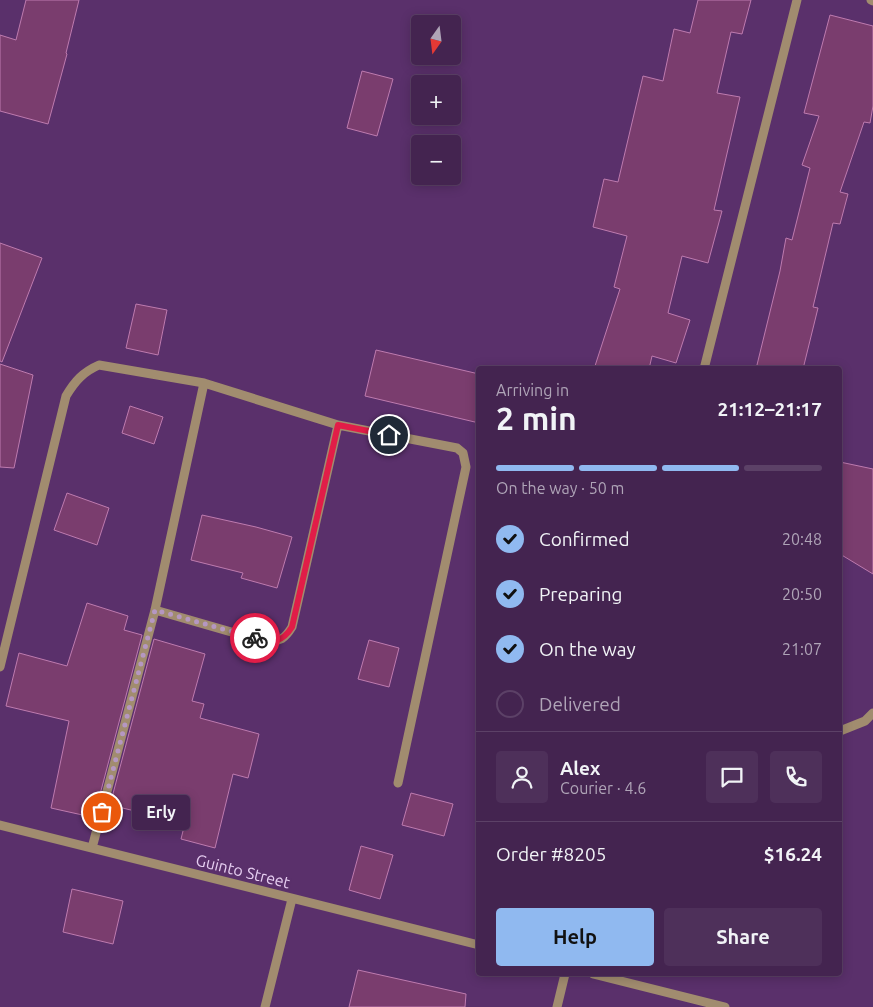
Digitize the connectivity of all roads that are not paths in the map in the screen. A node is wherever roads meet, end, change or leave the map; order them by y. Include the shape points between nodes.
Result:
1 (797, 0) edge
2 (705, 366) edge
3 (204, 382) junction
4 (338, 425) junction
5 (155, 610) junction
6 (0, 667) edge
7 (873, 713) edge
8 (842, 730) edge
9 (398, 783) dead end
10 (0, 825) edge
11 (92, 848) junction
12 (292, 898) junction
13 (476, 944) edge
14 (565, 976) edge
15 (601, 976) edge
16 (265, 1007) edge
17 (557, 1007) edge
18 (725, 1007) edge

1 - 2 street
3 - 4 street
3 - 5 street
3 - 6 street via 100,365 76,380 66,396
4 - 5 street via 292,627 286,636 266,642
4 - 9 street via 458,448 465,461
5 - 11 street
7 - 8 street via 864,721
10 - 11 street, Guinto Street
11 - 12 street, Guinto Street
12 - 13 street, Guinto Street
12 - 16 street
14 - 17 street
15 - 18 street

